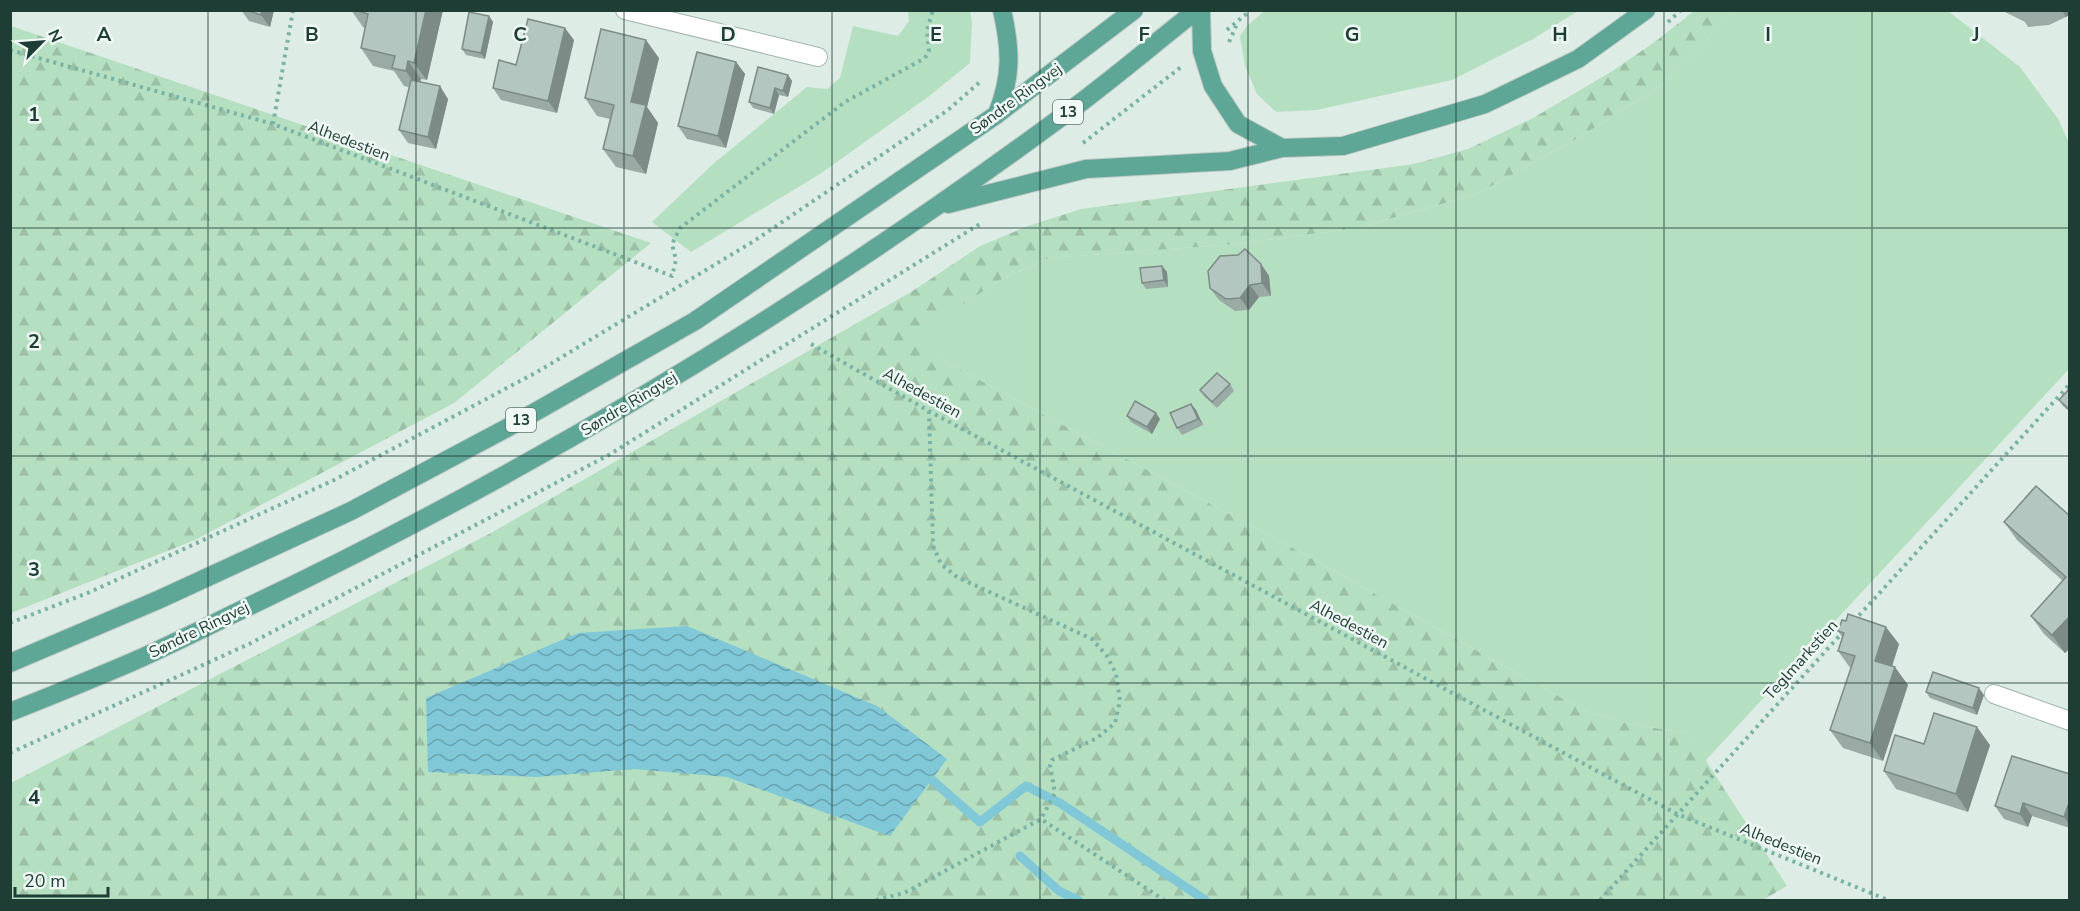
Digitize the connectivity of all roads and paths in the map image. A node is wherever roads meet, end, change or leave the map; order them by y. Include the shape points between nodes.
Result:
1 (293, 10) edge
2 (625, 10) edge
3 (933, 10) edge
4 (1002, 10) edge
5 (1134, 10) edge
6 (1199, 10) edge
7 (1646, 10) edge
8 (1238, 21) dead end
9 (1577, 27) dead end
10 (1546, 45) dead end
11 (1229, 48) dead end
12 (10, 50) edge
13 (818, 57) dead end
14 (985, 73) dead end
15 (996, 116) junction
16 (273, 124) junction
17 (1282, 148) junction
18 (935, 208) junction
19 (811, 344) dead end
20 (2070, 384) edge
21 (929, 411) junction
22 (1853, 621) edge
23 (10, 623) edge
24 (1845, 630) edge
25 (10, 663) edge
26 (1994, 694) dead end
27 (10, 712) edge
28 (2070, 721) edge
29 (1677, 814) junction
30 (1041, 819) junction
31 (876, 900) edge
32 (1164, 900) edge
33 (1600, 900) edge
34 (1888, 900) edge

1 - 16 path
2 - 13 street
3 - 16 path, Alhedestien via 925,58 845,102 680,228 672,244 676,260 672,276
4 - 15 main road via 1010,54 1009,76
5 - 15 main road, Søndre Ringvej / 13
6 - 17 main road via 1202,51 1213,86 1238,124
6 - 18 main road, Søndre Ringvej / 13 via 1063,116
7 - 17 main road via 1578,59 1485,104 1343,146
8 - 11 path
9 - 10 path
12 - 16 path, Alhedestien
14 - 23 path via 981,82 948,110 754,242 537,372 334,480 90,591
15 - 25 main road, Søndre Ringvej / 13 via 696,321 507,428 351,511
17 - 18 main road via 1230,161 1086,169
18 - 27 main road, Søndre Ringvej / 13 via 634,402 508,474 336,564 156,651
19 - 21 path, Alhedestien
20 - 22 path, Teglmarkstien
21 - 29 path, Alhedestien
21 - 30 path via 933,546 940,564 957,577 1092,639 1116,674 1120,701 1115,723 1097,738 1052,760 1055,793
24 - 29 path, Teglmarkstien
26 - 28 street
29 - 33 path, Teglmarkstien
29 - 34 path, Alhedestien
30 - 31 path via 904,893
30 - 32 path

